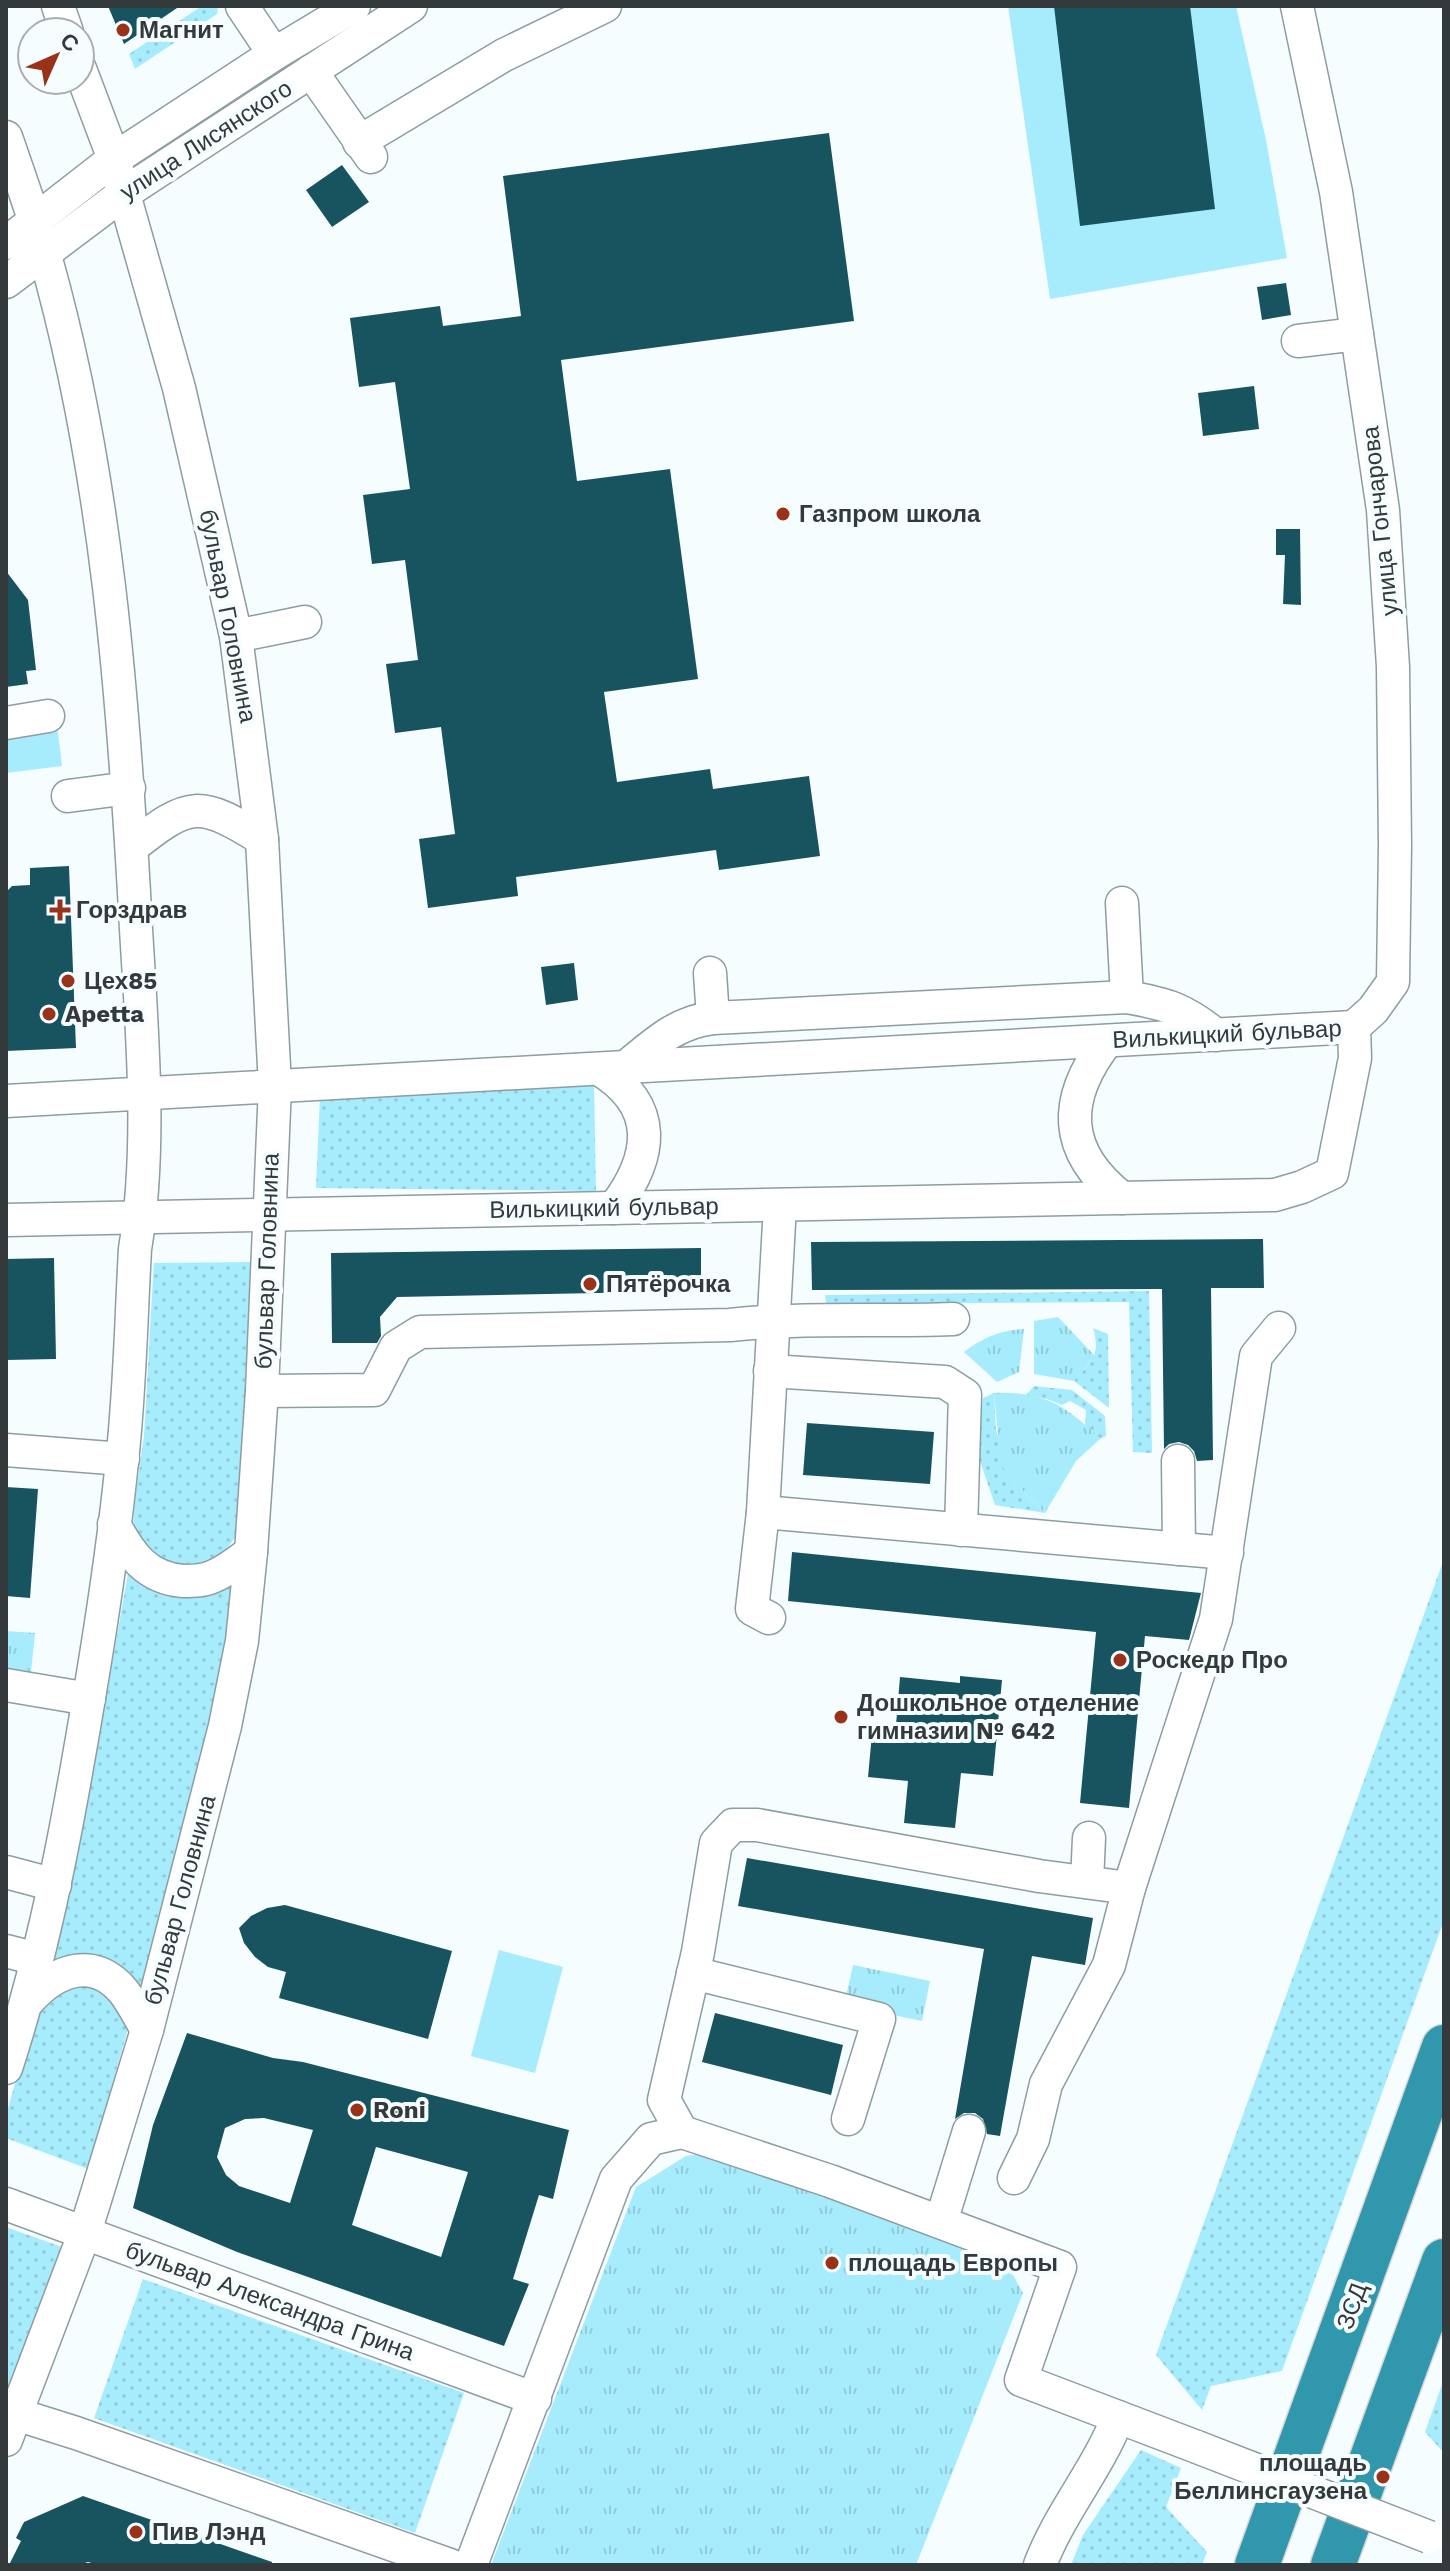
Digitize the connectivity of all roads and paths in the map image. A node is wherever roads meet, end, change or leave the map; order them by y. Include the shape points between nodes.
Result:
1 (242, 6) edge
2 (354, 6) edge
3 (411, 6) edge
4 (605, 6) edge
5 (1297, 6) edge
6 (274, 54) junction
7 (311, 71) junction
8 (90, 96) edge
9 (9, 148) edge
10 (114, 159) junction
11 (123, 194) junction
12 (34, 221) junction
13 (6, 243) edge
14 (45, 252) junction
15 (6, 282) edge
16 (1357, 334) junction
17 (1298, 341) dead end
18 (305, 622) dead end
19 (236, 636) junction
20 (48, 716) dead end
21 (6, 723) edge
22 (129, 788) junction
23 (68, 796) dead end
24 (262, 839) junction
25 (132, 847) junction
26 (1122, 903) dead end
27 (710, 973) dead end
28 (1127, 997) junction
29 (713, 1018) junction
30 (1354, 1027) junction
31 (1216, 1035) junction
32 (1107, 1041) junction
33 (612, 1068) junction
34 (275, 1086) junction
35 (144, 1092) junction
36 (6, 1101) edge
37 (1122, 1198) junction
38 (780, 1205) junction
39 (614, 1208) junction
40 (269, 1215) junction
41 (141, 1217) junction
42 (6, 1220) edge
43 (953, 1319) dead end
44 (772, 1320) junction
45 (1279, 1328) dead end
46 (770, 1371) junction
47 (262, 1391) junction
48 (6, 1450) edge
49 (123, 1459) junction
50 (1178, 1461) dead end
51 (763, 1512) junction
52 (114, 1524) junction
53 (961, 1530) junction
54 (1179, 1549) junction
55 (251, 1552) junction
56 (1227, 1553) junction
57 (769, 1618) dead end
58 (6, 1685) edge
59 (89, 1699) junction
60 (1089, 1838) dead end
61 (6, 1872) edge
62 (1087, 1882) junction
63 (55, 1885) junction
64 (1129, 1888) junction
65 (6, 1951) edge
66 (37, 1959) junction
67 (693, 1973) junction
68 (29, 2000) junction
69 (147, 2030) junction
70 (1444, 2047) edge
71 (6, 2068) edge
72 (848, 2119) dead end
73 (969, 2131) dead end
74 (682, 2132) junction
75 (1014, 2178) dead end
76 (6, 2204) edge
77 (941, 2222) junction
78 (85, 2232) junction
79 (1444, 2261) edge
80 (535, 2399) junction
81 (1118, 2417) junction
82 (9, 2422) edge
83 (1436, 2540) edge
84 (450, 2565) edge
85 (471, 2565) edge
86 (1040, 2565) edge
87 (1257, 2565) edge
88 (1333, 2565) edge

1 - 6 street
2 - 6 street, улица Лисянского
3 - 7 street, улица Лисянского
4 - 7 street via 504,55 366,149
5 - 16 street, улица Гончарова via 1336,192
6 - 10 street, улица Лисянского
7 - 11 street, улица Лисянского
8 - 10 street, бульвар Головнина
9 - 12 street
10 - 11 street, бульвар Головнина
10 - 12 street, улица Лисянского
11 - 14 street, улица Лисянского
11 - 19 street, бульвар Головнина via 179,388
12 - 13 street, улица Лисянского
12 - 14 street
14 - 15 street, улица Лисянского
14 - 22 street via 94,478
16 - 17 street
16 - 30 street, улица Гончарова via 1383,510 1393,667 1395,846 1393,982
18 - 19 street
19 - 24 street, бульвар Головнина
20 - 21 street
22 - 23 street
22 - 25 street
24 - 25 street via 222,815 202,810 179,813
24 - 34 street, бульвар Головнина
25 - 35 street
26 - 28 street
27 - 29 street
28 - 29 street
28 - 31 street via 1191,1015
29 - 33 street via 672,1029
30 - 31 street, Вилькицкий бульвар
30 - 37 street, Вилькицкий бульвар via 1355,1058 1332,1173 1275,1195
31 - 32 street, Вилькицкий бульвар
32 - 33 street, Вилькицкий бульвар
32 - 37 street via 1091,1061 1074,1115 1089,1167
33 - 34 street, Вилькицкий бульвар
33 - 39 street via 639,1112 644,1132 638,1172
34 - 35 street, Вилькицкий бульвар
34 - 40 street, бульвар Головнина
35 - 36 street, Вилькицкий бульвар
35 - 41 street
37 - 38 street, Вилькицкий бульвар
38 - 39 street, Вилькицкий бульвар
38 - 44 street
39 - 40 street, Вилькицкий бульвар
40 - 41 street, Вилькицкий бульвар
40 - 47 street, бульвар Головнина
41 - 42 street, Вилькицкий бульвар
41 - 49 street
43 - 44 street
44 - 46 street
44 - 47 street via 420,1332 396,1347 374,1390
45 - 56 street via 1256,1356
46 - 51 street
46 - 53 street via 945,1382 965,1395
47 - 55 street, бульвар Головнина
48 - 49 street
49 - 52 street
50 - 54 street
51 - 53 street
51 - 57 street via 752,1609
52 - 55 street via 138,1562 170,1580 214,1577
52 - 59 street
53 - 54 street
54 - 56 street
55 - 69 street, бульвар Головнина via 242,1641 225,1726
56 - 64 street via 1216,1619
58 - 59 street
59 - 63 street
60 - 62 street
61 - 63 street
62 - 64 street
62 - 67 street via 733,1825 716,1843
63 - 66 street
64 - 75 street via 1109,1965
65 - 66 street
66 - 68 street
67 - 72 street via 879,2019
67 - 74 street via 664,2100
68 - 69 street via 44,1982 84,1969 122,1990
68 - 71 street
69 - 78 street, бульвар Головнина
70 - 87 highway, ЗСД
73 - 77 street
74 - 77 street
74 - 80 street via 651,2139 616,2179
76 - 78 street, бульвар Александра Грина
77 - 81 street via 1060,2267 1021,2380
78 - 80 street, бульвар Александра Грина
78 - 82 street, бульвар Головнина
79 - 88 highway
80 - 85 street
81 - 83 street, bridge
81 - 86 street
82 - 84 street via 76,2433

